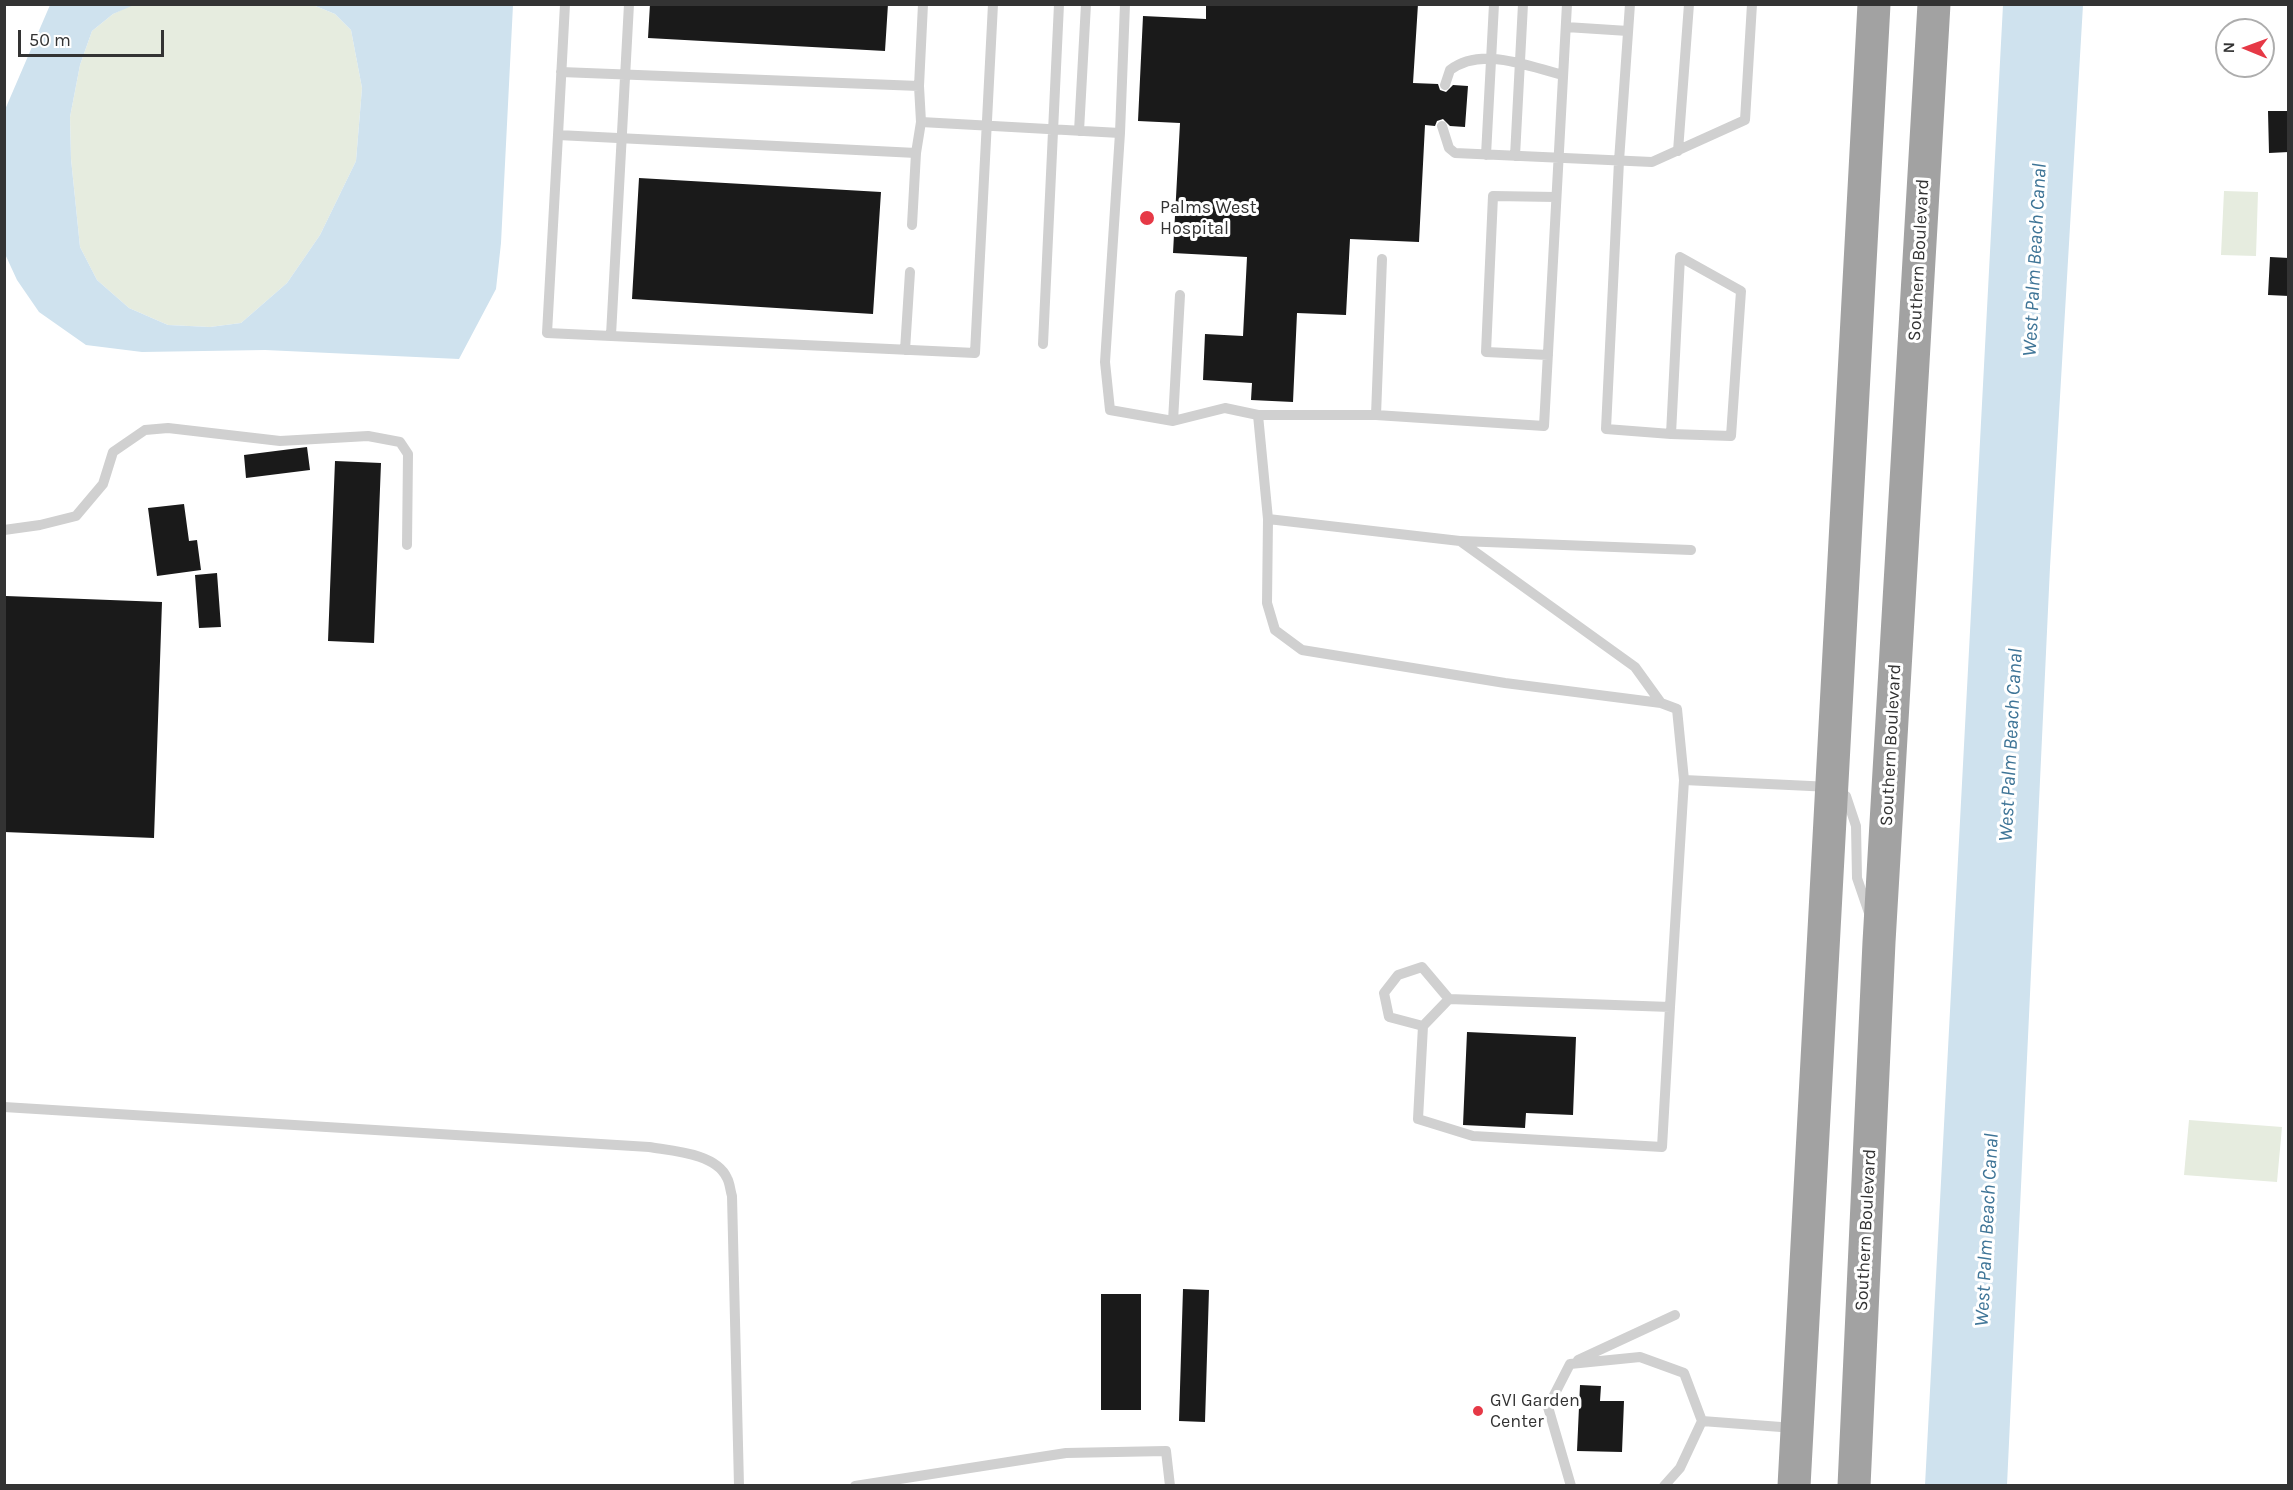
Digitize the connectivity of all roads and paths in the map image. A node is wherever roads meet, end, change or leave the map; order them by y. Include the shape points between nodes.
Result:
1 (565, 4) edge
2 (629, 4) edge
3 (924, 4) edge
4 (993, 4) edge
5 (1059, 4) edge
6 (1086, 4) edge
7 (1125, 4) edge
8 (1494, 4) edge
9 (1523, 4) edge
10 (1568, 4) edge
11 (1630, 4) edge
12 (1689, 4) edge
13 (1752, 4) edge
14 (1874, 4) edge
15 (1934, 4) edge
16 (1566, 27) junction
17 (1628, 31) junction
18 (1491, 58) junction
19 (1519, 64) junction
20 (561, 72) junction
21 (624, 75) junction
22 (1563, 75) junction
23 (1445, 85) dead end
24 (919, 86) junction
25 (921, 122) junction
26 (986, 126) junction
27 (1442, 126) dead end
28 (1053, 129) junction
29 (1079, 131) junction
30 (1120, 133) junction
31 (558, 135) junction
32 (621, 137) junction
33 (1678, 151) junction
34 (916, 153) junction
35 (1486, 155) junction
36 (1515, 156) junction
37 (1558, 158) junction
38 (1619, 161) junction
39 (1556, 197) junction
40 (912, 225) dead end
41 (1382, 259) dead end
42 (910, 272) dead end
43 (1180, 295) dead end
44 (611, 335) junction
45 (1043, 344) dead end
46 (905, 350) junction
47 (1548, 355) junction
48 (1258, 415) junction
49 (1376, 415) junction
50 (1173, 421) junction
51 (1671, 434) junction
52 (1268, 519) junction
53 (4, 530) edge
54 (1461, 542) junction
55 (407, 545) dead end
56 (1691, 550) dead end
57 (1661, 703) junction
58 (1684, 780) junction
59 (1831, 787) junction
60 (1879, 942) junction
61 (1449, 999) junction
62 (1670, 1007) junction
63 (1423, 1026) junction
64 (4, 1107) edge
65 (1675, 1316) dead end
66 (1570, 1364) junction
67 (1702, 1421) junction
68 (1797, 1428) junction
69 (739, 1485) edge
70 (855, 1485) edge
71 (1170, 1485) edge
72 (1571, 1485) edge
73 (1664, 1485) edge
74 (1794, 1485) edge
75 (1854, 1485) edge

1 - 20 lane
2 - 21 lane
3 - 24 lane
4 - 26 lane
5 - 28 lane
6 - 29 lane
7 - 30 lane
8 - 18 lane
9 - 19 lane
10 - 16 lane
11 - 17 lane
12 - 33 lane
13 - 33 lane via 1745,120
14 - 59 highway
15 - 60 highway, Southern Boulevard
16 - 17 lane
16 - 22 lane
17 - 38 lane
18 - 19 lane
18 - 23 lane via 1459,63 1450,70
18 - 35 lane
19 - 22 lane
19 - 36 lane
20 - 21 lane
20 - 31 lane
21 - 24 lane
21 - 32 lane
22 - 37 lane
24 - 25 lane
25 - 26 lane
25 - 34 lane
26 - 28 lane
26 - 46 lane via 975,353
27 - 35 lane via 1449,148 1455,153
28 - 29 lane
28 - 45 lane
29 - 30 lane
30 - 50 lane via 1105,362 1110,410
31 - 32 lane
31 - 44 lane via 547,333
32 - 34 lane
32 - 44 lane
33 - 38 lane via 1652,162
34 - 40 lane
35 - 36 lane
36 - 37 lane
37 - 38 lane
37 - 39 lane
38 - 51 lane via 1606,429
39 - 47 lane
39 - 47 lane via 1493,196 1492,207 1485,352
41 - 49 lane
42 - 46 lane
43 - 50 lane
44 - 46 lane
47 - 49 lane via 1544,426
48 - 49 lane
48 - 50 lane via 1225,408
48 - 52 lane
51 - 51 lane via 1679,269 1680,258 1741,291 1731,436
52 - 54 lane
52 - 57 lane via 1267,603 1275,630 1302,650
53 - 55 lane via 76,516 103,484 113,452 145,430 168,428 280,441 368,436 400,442 408,454
54 - 56 lane
54 - 57 lane via 1635,667
57 - 58 lane via 1677,709
58 - 59 lane
58 - 62 lane
59 - 60 lane via 1846,796 1850,806 1856,826 1857,878
59 - 68 highway
60 - 75 highway, Southern Boulevard
61 - 62 lane
61 - 63 lane
61 - 63 lane via 1422,967 1398,975 1384,993 1389,1017
62 - 63 lane via 1662,1147 1473,1136 1418,1119
64 - 69 lane via 649,1147 682,1152 710,1162 727,1176 732,1196
65 - 66 lane
66 - 67 lane via 1640,1357 1684,1373
66 - 72 lane via 1548,1407
67 - 68 lane
67 - 73 lane via 1680,1468
68 - 74 highway
70 - 71 lane via 1066,1453 1166,1451

